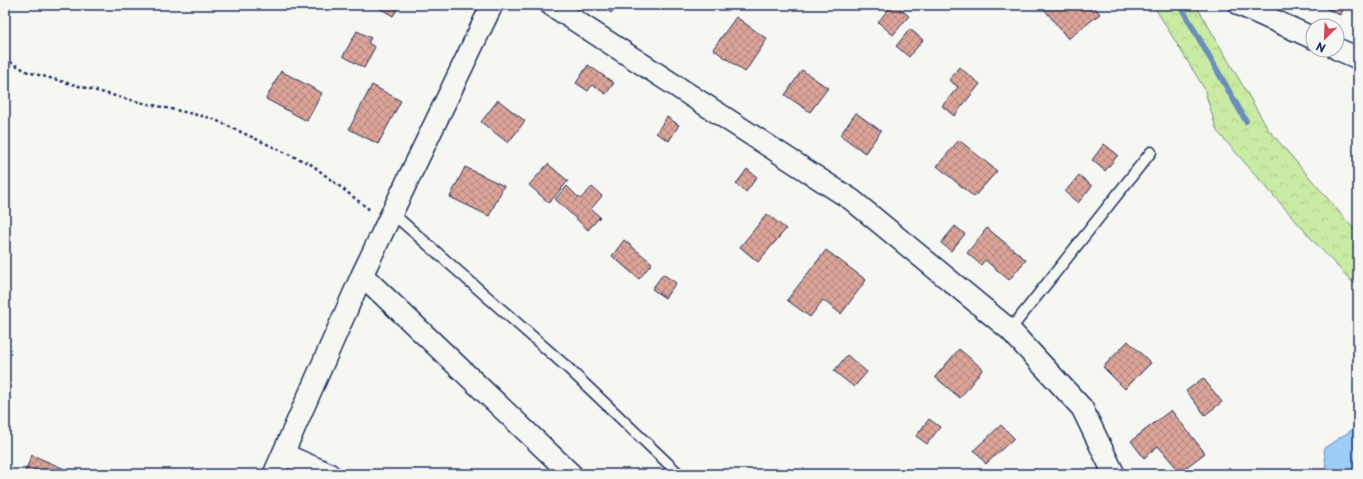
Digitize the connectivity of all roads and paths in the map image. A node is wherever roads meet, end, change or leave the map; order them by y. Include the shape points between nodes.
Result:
1 (492, 5) edge
2 (1240, 5) edge
3 (560, 7) edge
4 (1305, 34) edge
5 (1345, 52) edge
6 (1358, 58) edge
7 (5, 59) edge
8 (1151, 152) dead end
9 (389, 218) junction
10 (362, 275) junction
11 (1010, 330) junction
12 (283, 454) junction
13 (274, 474) edge
14 (329, 474) edge
15 (571, 474) edge
16 (679, 474) edge
17 (1114, 474) edge

1 - 9 street
2 - 4 street
3 - 11 street via 852,200
5 - 6 street
7 - 9 path via 28,72 126,99 211,118 312,165
8 - 11 lane
9 - 10 street
9 - 16 lane via 568,368
10 - 12 street
10 - 15 street
11 - 17 street via 1082,408
12 - 13 street
12 - 14 street

